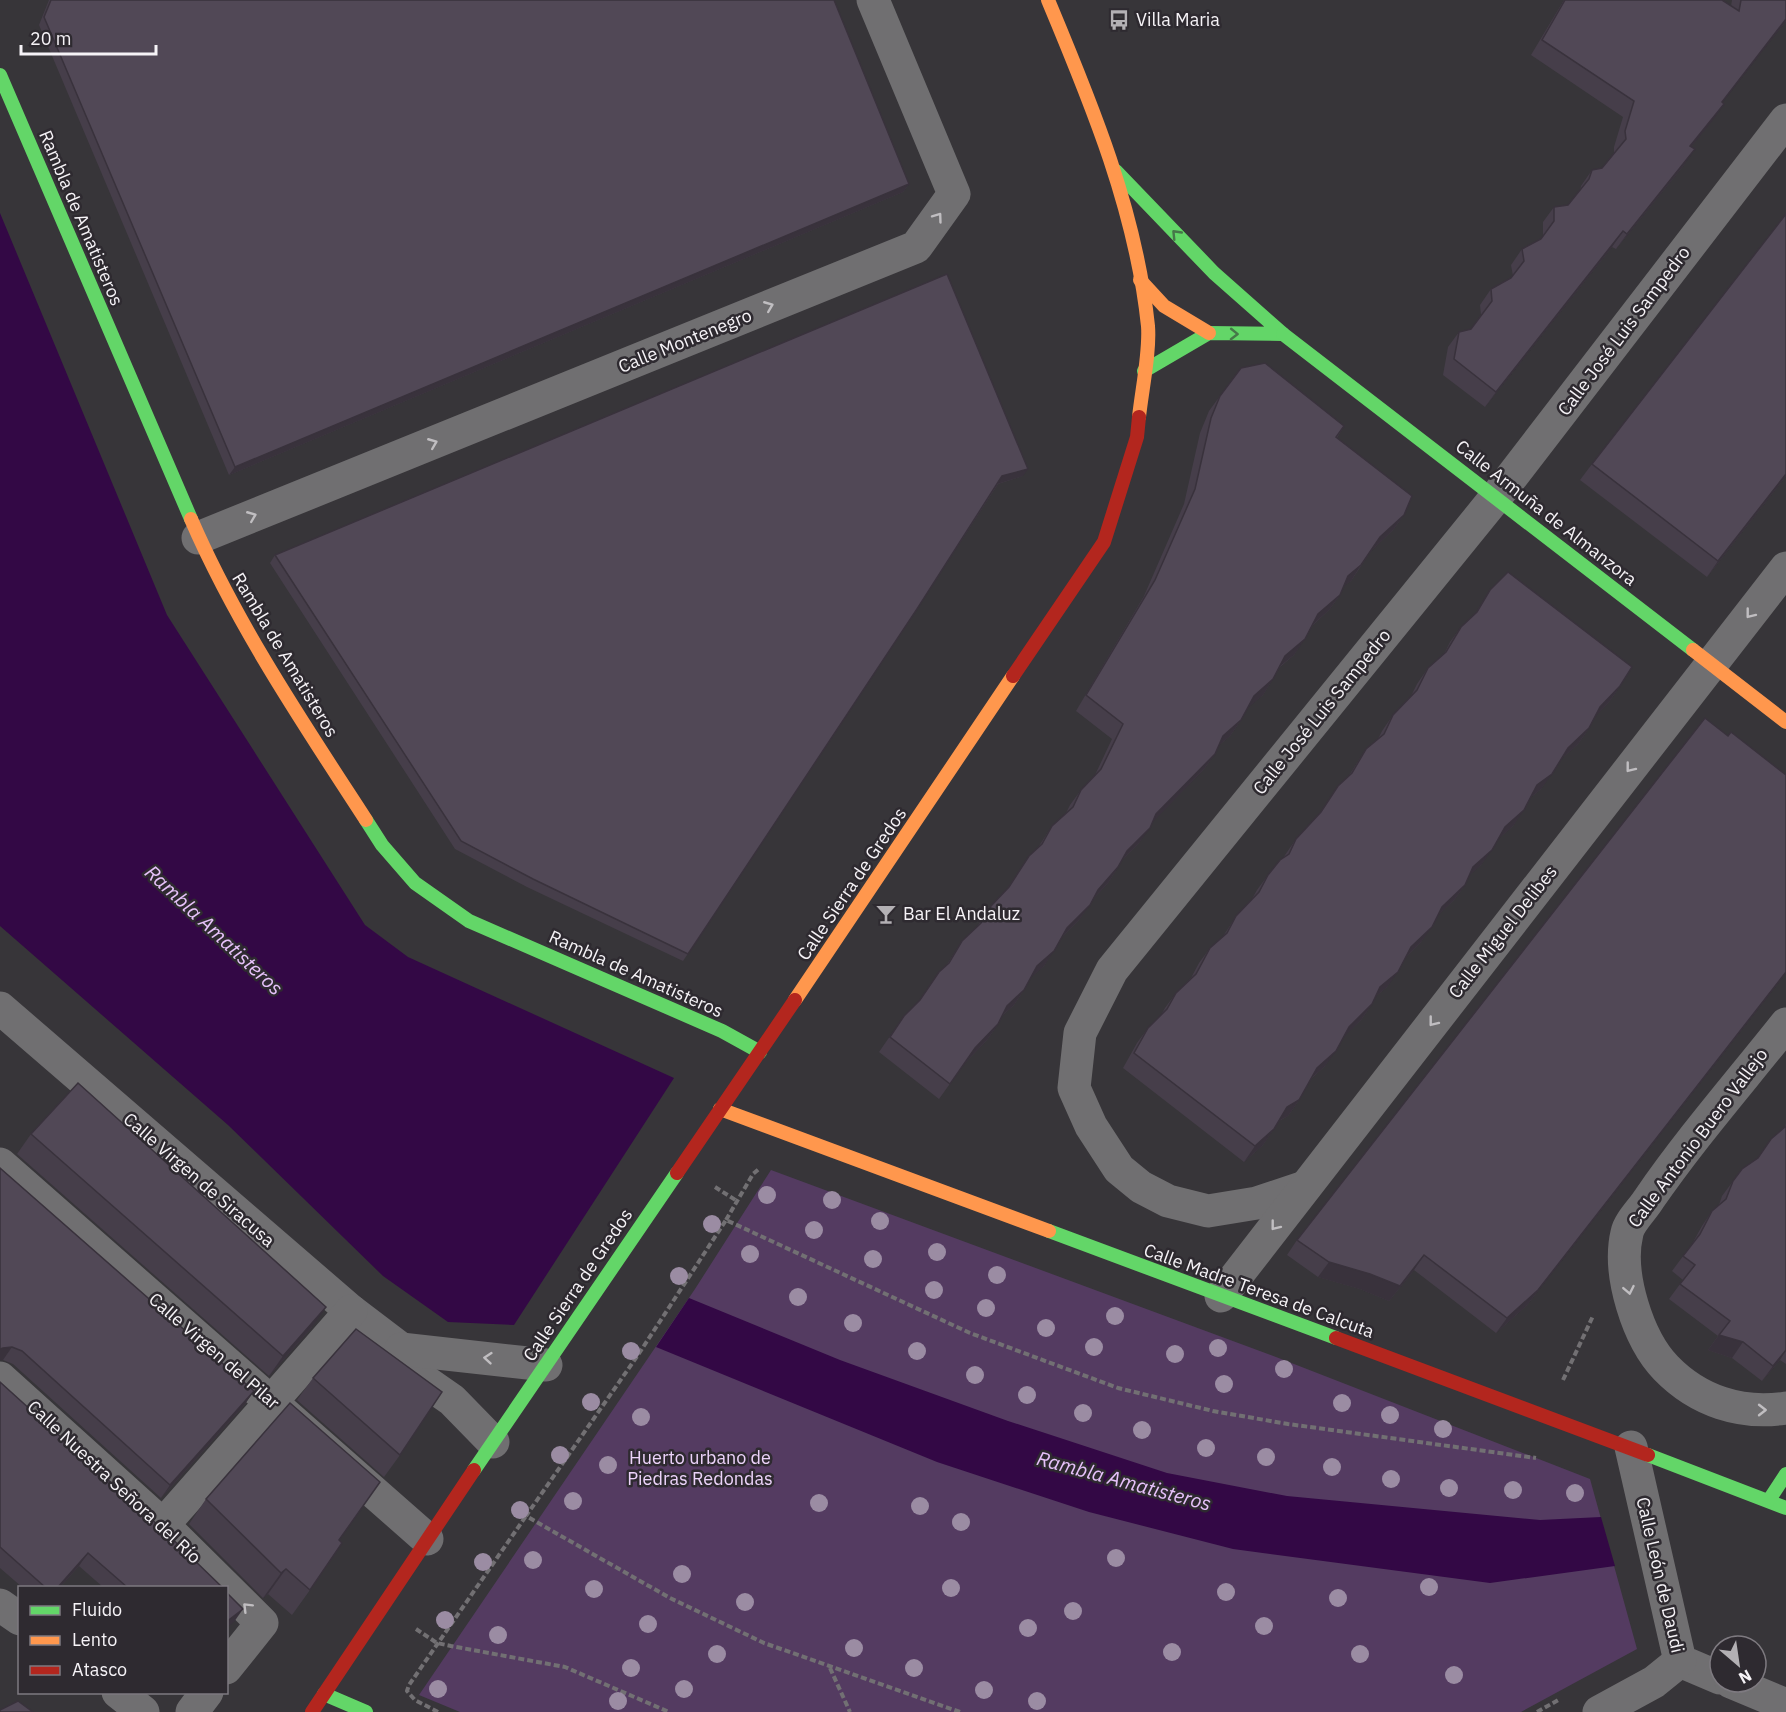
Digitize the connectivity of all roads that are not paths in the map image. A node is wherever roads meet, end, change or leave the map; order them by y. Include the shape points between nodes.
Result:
1 (873, 0) edge
2 (1048, 0) edge
3 (0, 75) edge
4 (1786, 120) edge
5 (1112, 167) junction
6 (1140, 280) junction
7 (1209, 333) junction
8 (1283, 334) junction
9 (1144, 371) junction
10 (1496, 497) junction
11 (198, 538) junction
12 (1786, 568) edge
13 (1711, 663) junction
14 (1786, 722) edge
15 (0, 1008) edge
16 (1786, 1024) edge
17 (760, 1052) junction
18 (720, 1109) junction
19 (0, 1164) edge
20 (1305, 1187) junction
21 (1221, 1296) junction
22 (351, 1311) junction
23 (401, 1349) junction
24 (546, 1365) junction
25 (0, 1378) edge
26 (270, 1400) junction
27 (1786, 1408) edge
28 (493, 1442) junction
29 (1631, 1447) junction
30 (1786, 1474) edge
31 (1768, 1500) junction
32 (1786, 1508) edge
33 (163, 1525) junction
34 (427, 1539) junction
35 (225, 1586) edge
36 (228, 1589) edge
37 (0, 1605) edge
38 (18, 1618) edge
39 (1680, 1661) junction
40 (228, 1666) edge
41 (1708, 1673) edge
42 (120, 1694) edge
43 (206, 1694) edge
44 (324, 1694) junction
45 (1760, 1694) edge
46 (1786, 1705) edge
47 (143, 1712) edge
48 (192, 1712) edge
49 (312, 1712) edge
50 (366, 1712) edge
51 (1599, 1712) edge

11 -> 1 street, Calle Montenegro via 916,247 954,194
2 - 5 street, Calle Sierra de Gredos via 1094,109
3 - 11 street, Rambla de Amatisteros
4 - 10 street, Calle José Luis Sampedro
5 - 6 street, Calle Sierra de Gredos via 1128,216
8 -> 5 street, Calle Armuña de Almanzora via 1214,273
6 - 7 street via 1164,306
6 - 9 street, Calle Sierra de Gredos via 1148,328
7 -> 8 street
7 - 9 street
8 - 10 street, Calle Armuña de Almanzora
9 - 17 street, Calle Sierra de Gredos via 1137,437 1104,542
10 - 13 street, Calle Armuña de Almanzora
10 - 20 street, Calle José Luis Sampedro via 1112,970 1080,1033 1074,1088 1091,1126 1119,1169 1141,1187 1168,1201 1208,1211 1257,1203
11 - 17 street, Rambla de Amatisteros via 230,602 318,746 382,845 415,883 469,921 712,1027
12 -> 13 street, Calle Miguel Delibes
13 - 14 street, Calle Armuña de Almanzora
13 -> 20 street, Calle Miguel Delibes
15 - 22 street, Calle Virgen de Siracusa
16 -> 27 street, Calle Antonio Buero Vallejo via 1658,1186 1627,1232 1625,1268 1640,1326 1665,1367 1684,1385 1729,1406 1750,1410
17 - 18 street, Calle Sierra de Gredos
18 - 21 street, Calle Madre Teresa de Calcuta
18 - 24 street, Calle Sierra de Gredos
19 - 26 street, Calle Virgen del Pilar
20 -> 21 street, Calle Miguel Delibes
21 - 29 street, Calle Madre Teresa de Calcuta
22 - 23 street, Calle Virgen de Siracusa
22 - 26 street
24 -> 23 street
23 - 28 street, Calle Virgen de Siracusa via 419,1377 452,1401
24 - 28 street, Calle Sierra de Gredos
25 - 33 street, Calle Nuestra Señora del Río
26 - 33 street
26 - 34 street, Calle Virgen del Pilar
28 - 34 street, Calle Sierra de Gredos
29 - 31 street, Calle Madre Teresa de Calcuta
29 - 39 street, Calle León de Daudi
30 - 31 street
31 - 32 street, Calle Madre Teresa de Calcuta
35 -> 33 street, Calle Nuestra Señora del Río
34 - 44 street, Calle Sierra de Gredos
40 -> 36 street, Calle Nuestra Señora del Río via 262,1623
37 - 38 street
39 - 41 street, Calle León de Daudi
39 - 51 street via 1654,1682
42 - 47 street
43 - 48 street
44 - 49 street, Calle Sierra de Gredos
44 - 50 street
45 - 46 street

